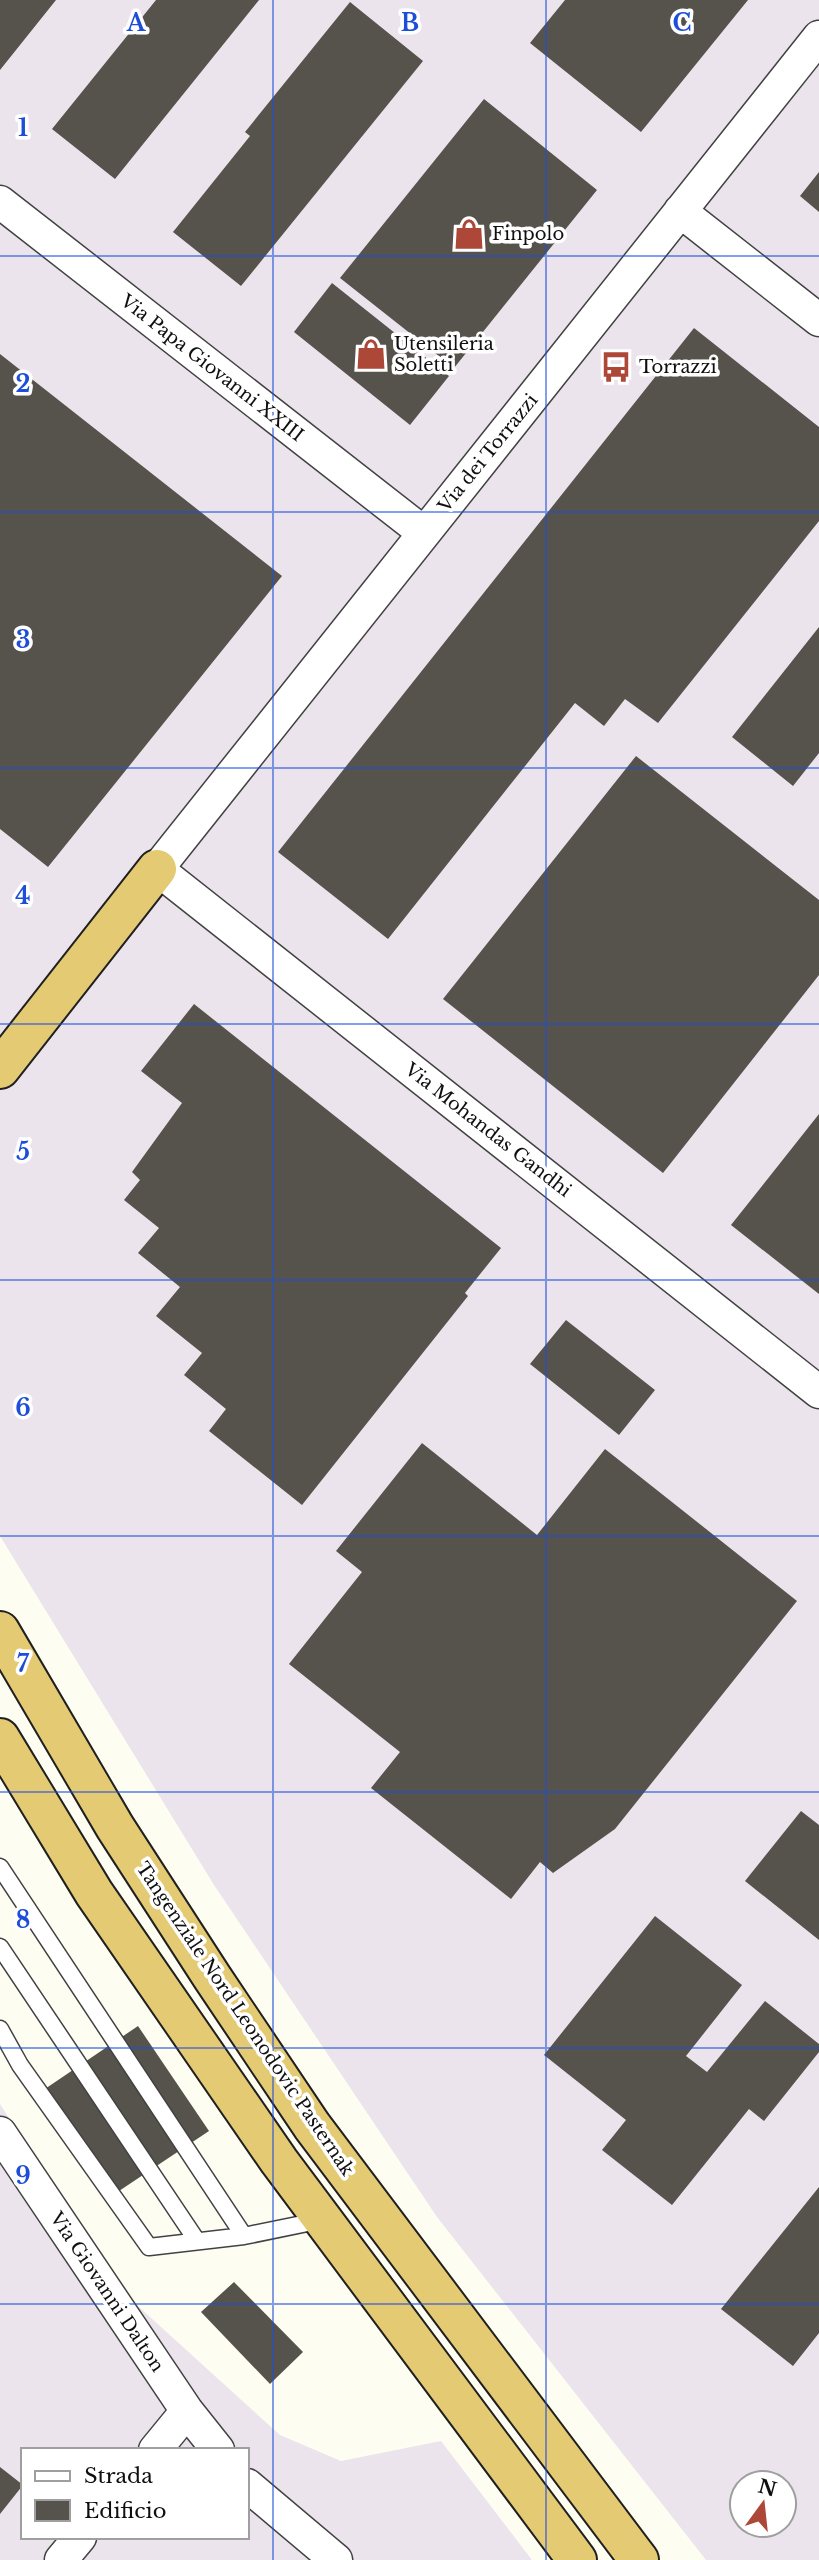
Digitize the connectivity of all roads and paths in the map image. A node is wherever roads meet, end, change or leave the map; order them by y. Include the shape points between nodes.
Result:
1 (819, 37) edge
2 (0, 202) edge
3 (680, 211) junction
4 (819, 320) edge
5 (424, 534) junction
6 (157, 869) junction
7 (0, 1069) edge
8 (819, 1392) edge
9 (0, 1631) edge
10 (0, 1738) edge
11 (0, 1867) edge
12 (0, 1947) edge
13 (0, 2029) edge
14 (0, 2133) edge
15 (322, 2220) junction
16 (244, 2236) junction
17 (197, 2241) junction
18 (187, 2411) junction
19 (157, 2448) edge
20 (216, 2448) edge
21 (248, 2486) edge
22 (78, 2539) edge
23 (61, 2560) edge
24 (336, 2560) edge
25 (577, 2560) edge
26 (639, 2560) edge

1 - 3 street, Via dei Torrazzi
2 - 5 street, Via Papa Giovanni XXIII
3 - 4 street
3 - 5 street, Via dei Torrazzi
5 - 6 street, Via dei Torrazzi
6 - 7 highway
6 - 8 street, Via Mohandas Gandhi
9 - 26 highway, Tangenziale Nord Leonodovic Pasternak via 123,1838 312,2126
10 - 15 highway via 94,1893
11 - 16 lane
12 - 17 lane
13 - 17 lane via 20,2065 149,2247
14 - 18 street, Via Giovanni Dalton
15 - 16 lane
15 - 25 highway
16 - 17 lane
18 - 19 street
18 - 20 street, Via Giovanni Dalton
21 - 24 street
22 - 23 street

